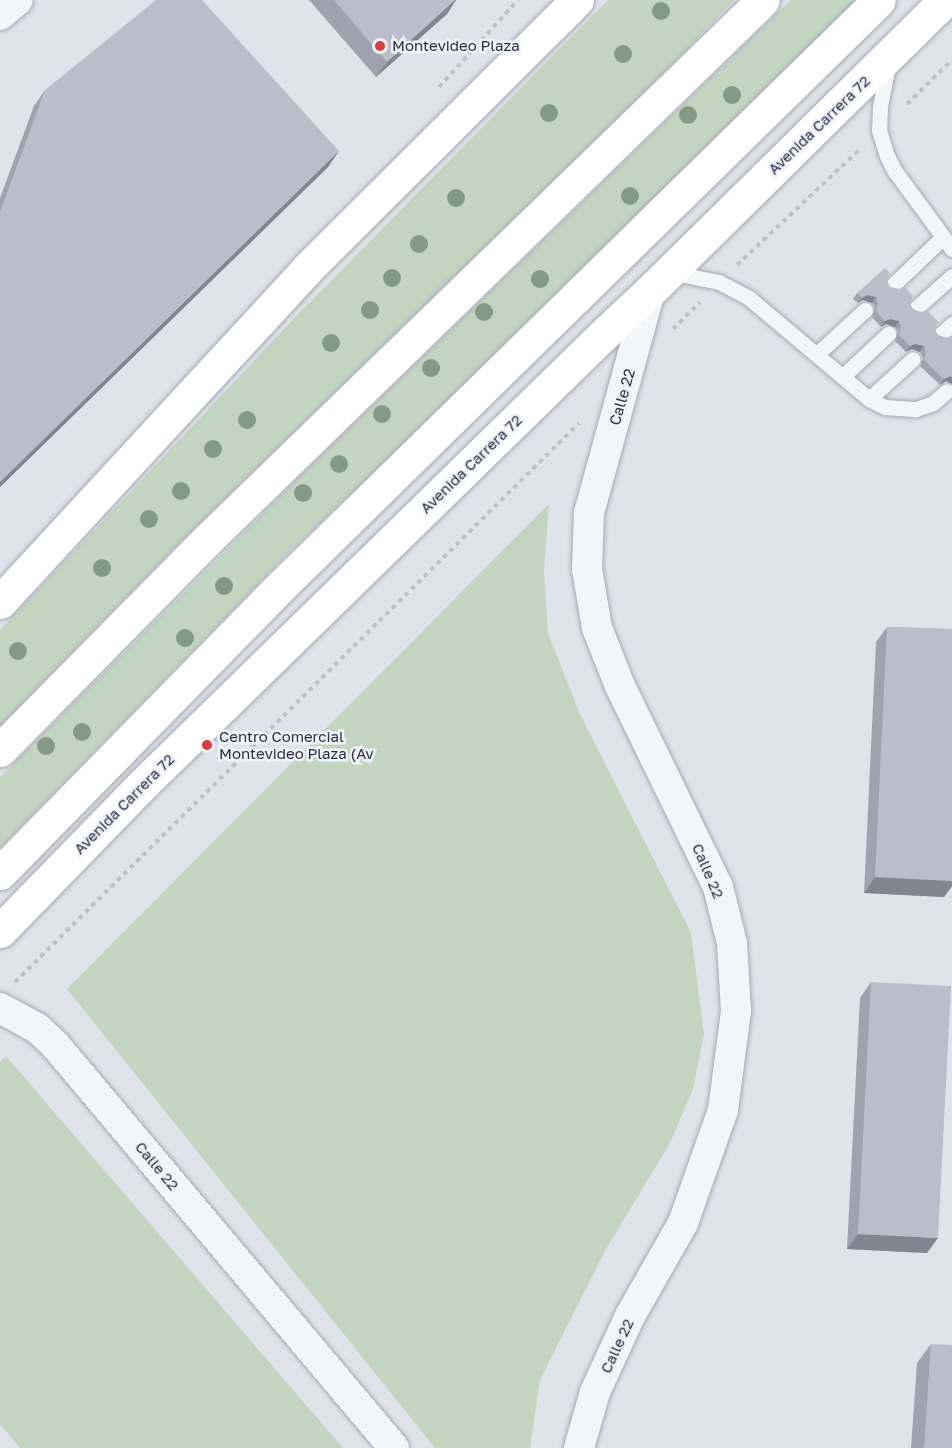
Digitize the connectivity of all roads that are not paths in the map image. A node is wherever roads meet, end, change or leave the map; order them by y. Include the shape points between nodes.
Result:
1 (18, 0) edge
2 (577, 0) edge
3 (763, 0) edge
4 (879, 0) edge
5 (945, 0) edge
6 (0, 15) edge
7 (890, 56) junction
8 (943, 237) junction
9 (952, 249) edge
10 (952, 276) edge
11 (660, 282) junction
12 (893, 285) edge
13 (916, 308) edge
14 (865, 310) dead end
15 (888, 334) dead end
16 (817, 354) junction
17 (913, 359) dead end
18 (843, 376) junction
19 (947, 391) dead end
20 (869, 399) junction
21 (0, 602) edge
22 (214, 715) junction
23 (139, 729) junction
24 (0, 750) edge
25 (0, 873) edge
26 (0, 931) edge
27 (4, 998) edge
28 (394, 1448) edge
29 (579, 1448) edge

1 - 6 street
2 - 21 highway via 307,269
3 - 24 highway via 206,542
4 - 23 highway
5 - 7 highway, Avenida Carrera 72
7 - 8 lane via 879,130 894,170
7 - 11 highway, Avenida Carrera 72
8 - 9 lane
8 - 12 lane
10 - 13 lane
11 - 16 lane via 719,282 749,298
11 - 22 highway, Avenida Carrera 72
11 - 29 street, Calle 22 via 589,513 587,569 597,628 620,686 718,887 732,943 736,1011 723,1110 683,1223 630,1316 595,1392
14 - 16 lane
15 - 18 lane
16 - 18 lane
17 - 20 lane
18 - 20 lane
19 - 20 lane via 933,404 916,409 885,407
22 - 23 highway
22 - 26 highway, Avenida Carrera 72
23 - 25 highway
27 - 28 street, Calle 22 via 56,1046

